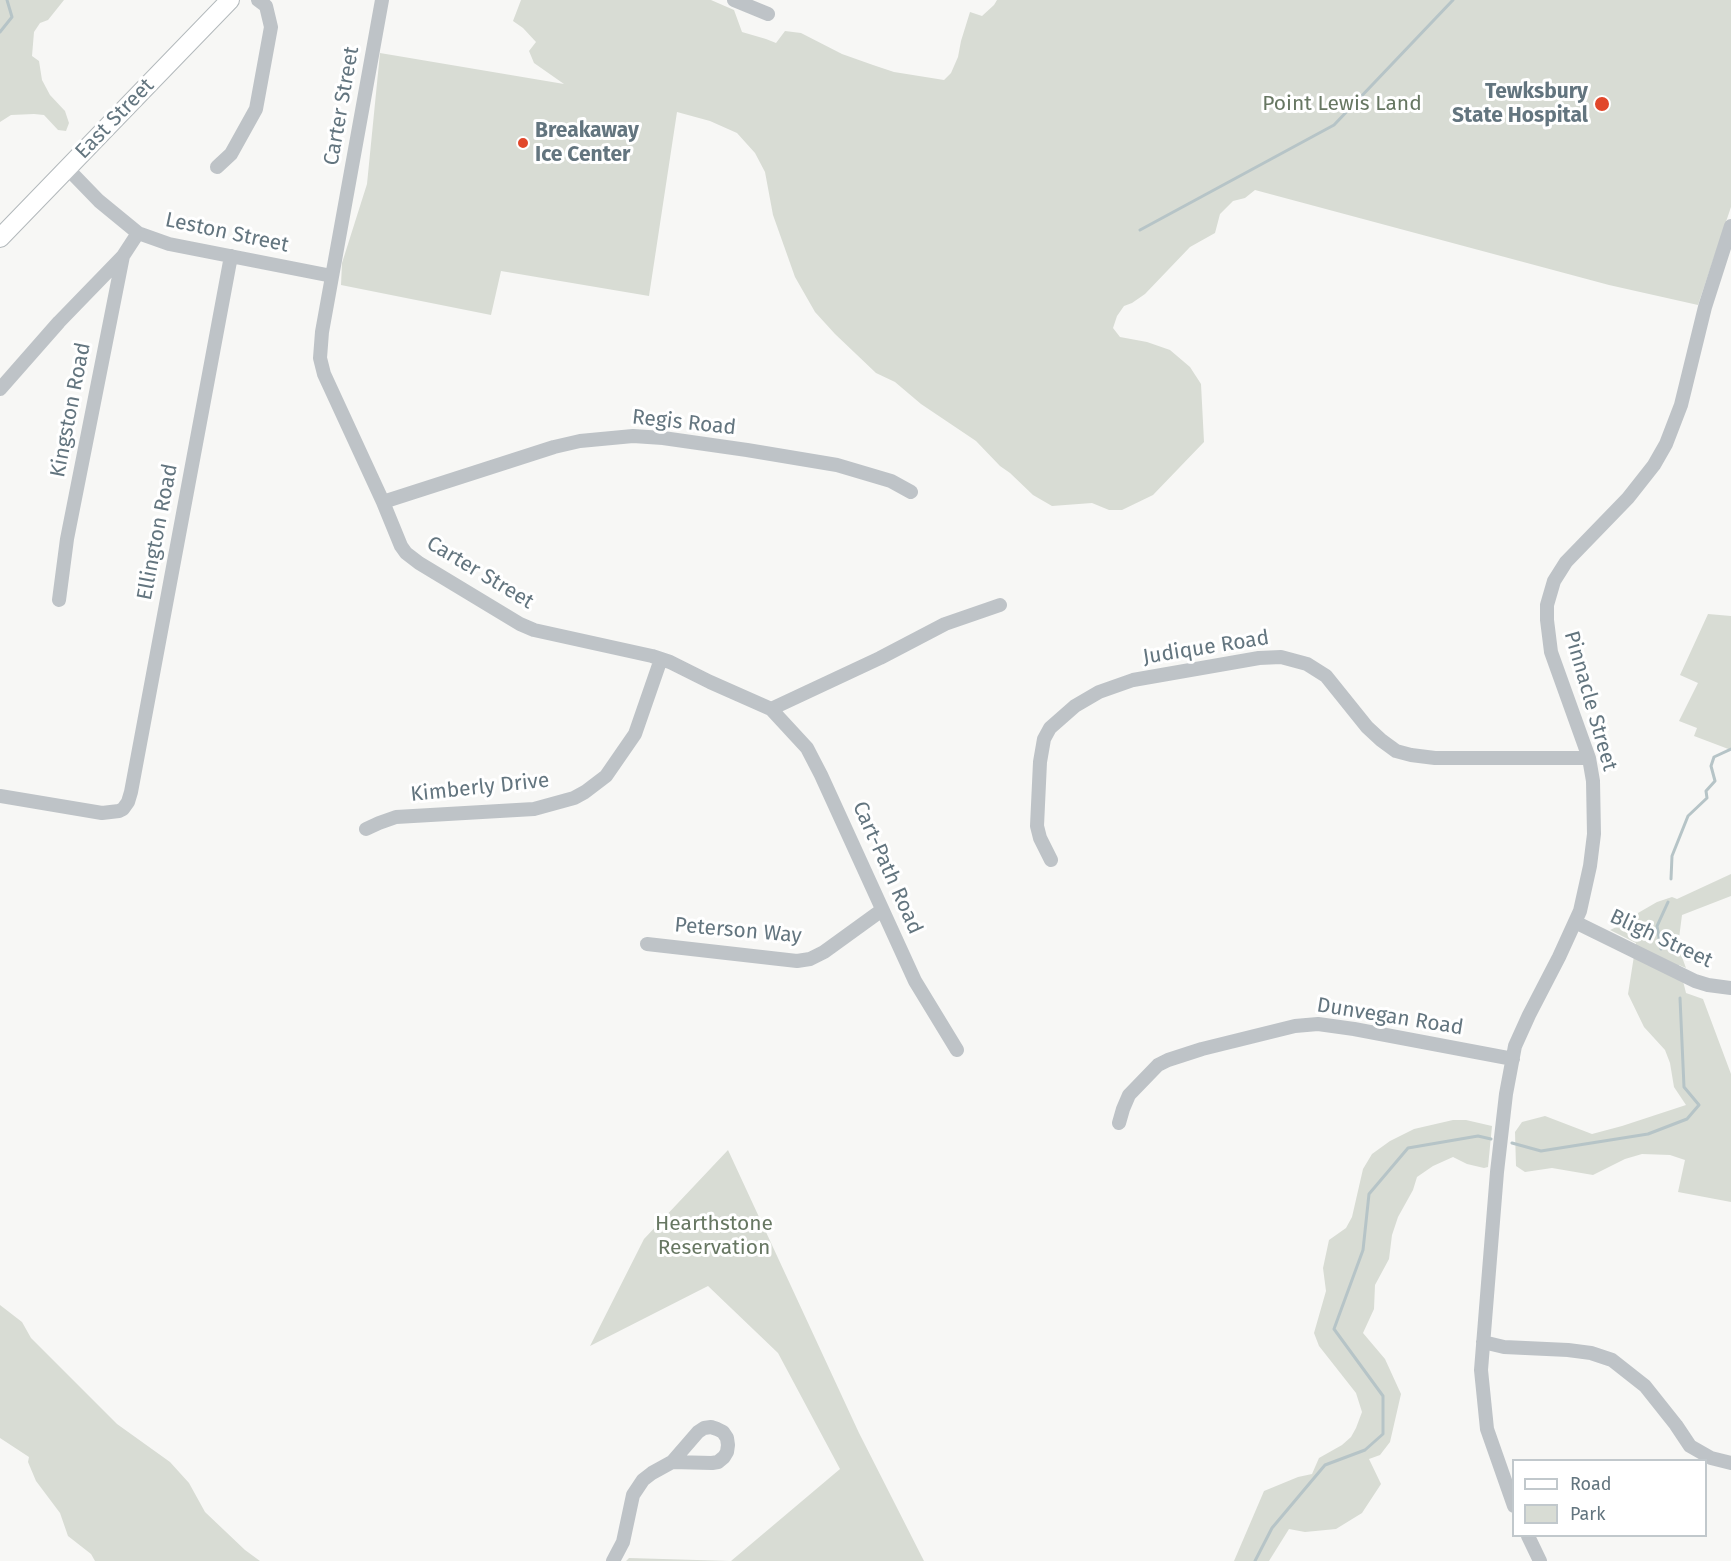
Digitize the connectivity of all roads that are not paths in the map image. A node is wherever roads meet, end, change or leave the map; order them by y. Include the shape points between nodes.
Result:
1 (230, 0) edge
2 (258, 0) edge
3 (382, 0) edge
4 (734, 0) edge
5 (768, 14) dead end
6 (217, 167) dead end
7 (68, 168) junction
8 (1731, 226) edge
9 (138, 233) junction
10 (0, 238) edge
11 (123, 256) junction
12 (231, 256) junction
13 (332, 276) junction
14 (0, 389) edge
15 (910, 492) dead end
16 (383, 502) junction
17 (59, 600) dead end
18 (1000, 605) dead end
19 (660, 659) junction
20 (771, 709) junction
21 (1589, 758) junction
22 (0, 796) edge
23 (366, 829) dead end
24 (1051, 860) dead end
25 (882, 910) junction
26 (1575, 922) junction
27 (647, 944) dead end
28 (1731, 988) edge
29 (957, 1050) dead end
30 (1513, 1059) junction
31 (1119, 1123) dead end
32 (1483, 1342) junction
33 (672, 1462) dead end
34 (1731, 1463) edge
35 (1512, 1500) edge
36 (1528, 1537) edge
37 (613, 1561) edge
38 (1540, 1561) edge

1 - 7 main road, East Street
2 - 6 street via 266,6 271,27 256,109 231,154
3 - 13 street, Carter Street
4 - 5 street
7 - 9 street, Leston Street via 99,201
7 - 10 main road, East Street
8 - 21 street, Pinnacle Street via 1705,307 1681,405 1666,444 1628,498 1566,562 1550,590 1547,620 1551,652
9 - 11 street, Kingston Road
9 - 12 street, Leston Street via 169,244
11 - 14 street
11 - 17 street, Kingston Road via 67,539
12 - 13 street, Leston Street
12 - 22 street, Ellington Road via 128,802 119,812 102,813
13 - 16 street, Carter Street via 319,349 321,365
15 - 16 street, Regis Road via 891,481 837,465 633,436 554,447
16 - 19 street, Carter Street via 401,546 410,557 520,624
18 - 20 street via 945,624
19 - 20 street, Carter Street
19 - 23 street, Kimberly Drive via 634,734 606,776 585,792 534,809 396,818
20 - 25 street, Cart-Path Road via 807,748
21 - 24 street, Judique Road via 1435,758 1396,751 1367,727 1326,676 1307,664 1281,657 1132,680 1075,706 1050,728 1044,739 1037,826
21 - 26 street, Pinnacle Street via 1594,834
25 - 27 street, Peterson Way via 810,959 796,961
25 - 29 street, Cart-Path Road via 915,981
26 - 28 street, Bligh Street via 1695,981
26 - 30 street, Pinnacle Street via 1529,1015
30 - 31 street, Dunvegan Road via 1330,1025 1294,1026 1202,1049 1158,1065 1130,1095
30 - 32 street, Pinnacle Street via 1502,1127
32 - 34 street via 1591,1353 1612,1360 1645,1386 1690,1446 1711,1458
32 - 35 street, Pinnacle Street via 1481,1370 1487,1429
33 - 37 street via 652,1473 635,1490 623,1542
36 - 38 street

